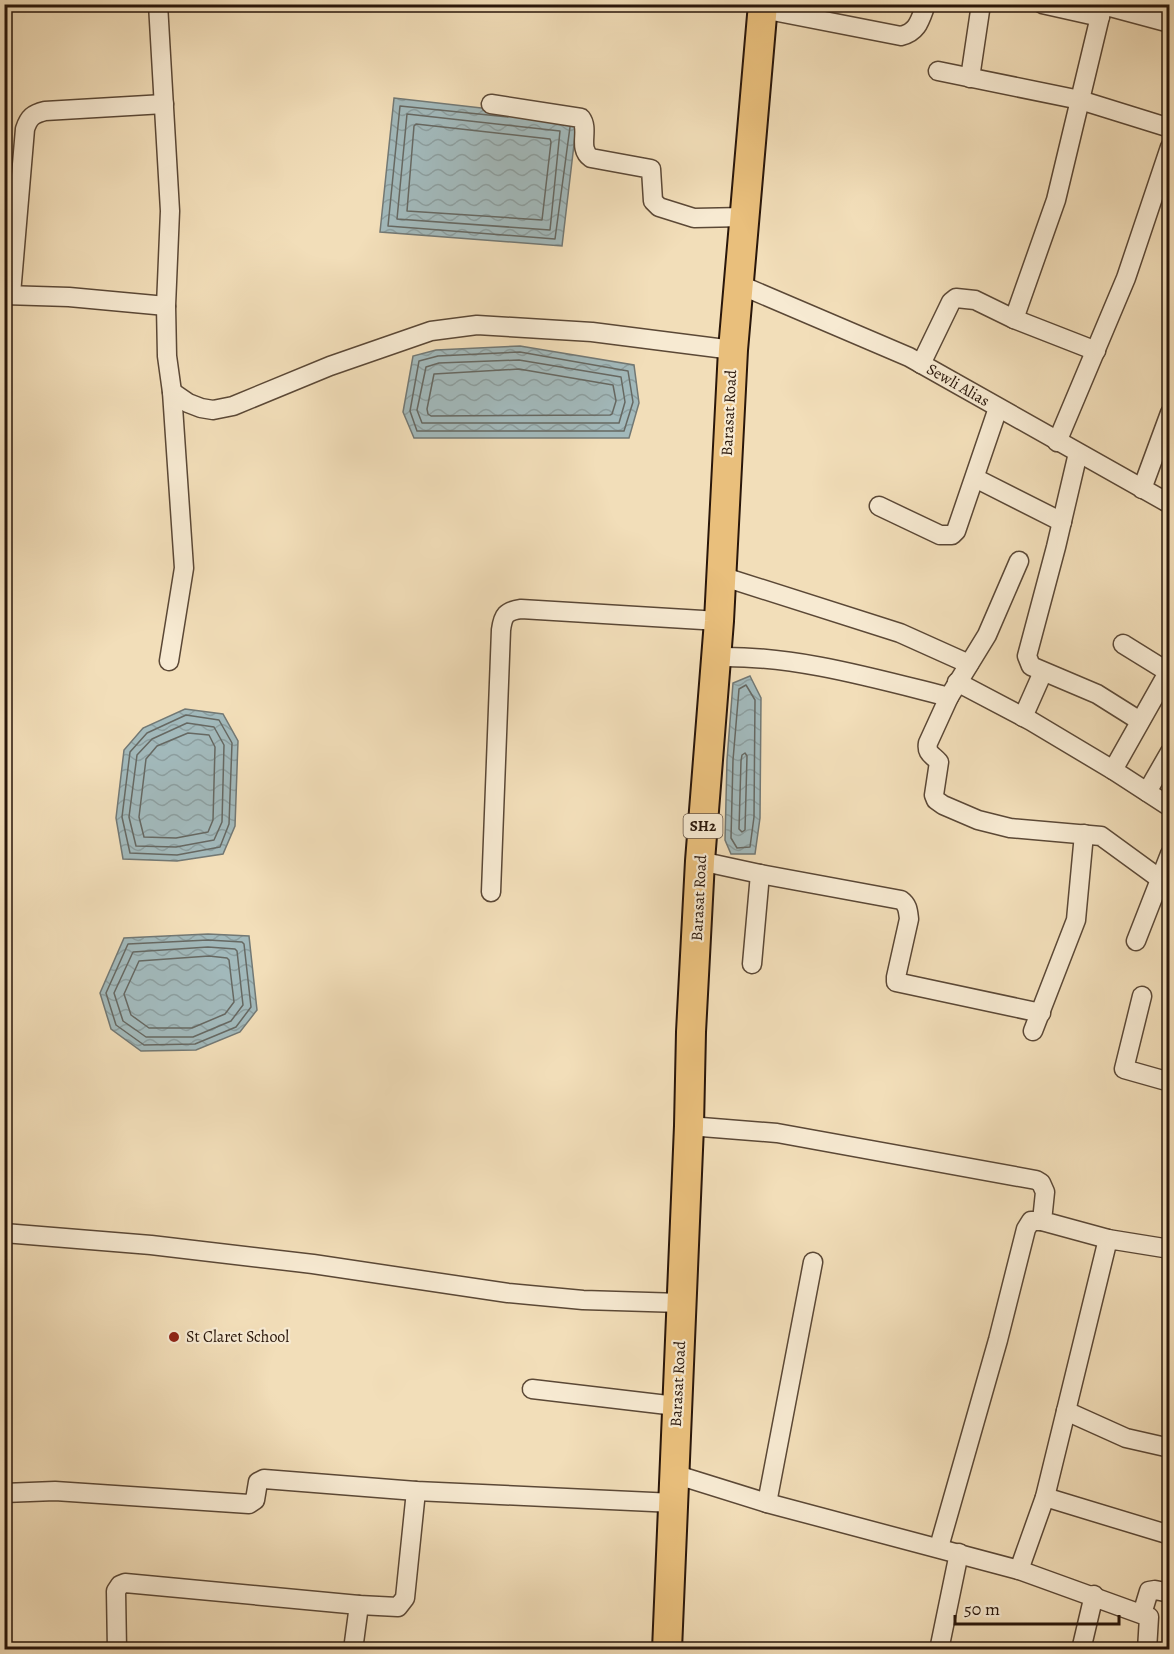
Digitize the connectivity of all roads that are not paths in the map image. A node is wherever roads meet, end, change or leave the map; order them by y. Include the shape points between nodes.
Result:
1 (158, 4) edge
2 (926, 4) edge
3 (981, 4) edge
4 (1049, 5) edge
5 (763, 7) edge
6 (1102, 9) edge
7 (1170, 23) edge
8 (938, 71) dead end
9 (970, 78) junction
10 (1080, 100) junction
11 (164, 104) junction
12 (491, 104) dead end
13 (1170, 128) edge
14 (1170, 147) edge
15 (744, 218) junction
16 (738, 284) junction
17 (8, 295) edge
18 (166, 306) junction
19 (1014, 319) junction
20 (733, 350) junction
21 (1096, 351) junction
22 (921, 364) junction
23 (172, 392) junction
24 (998, 408) junction
25 (1170, 412) edge
26 (1057, 442) junction
27 (1078, 453) junction
28 (975, 478) junction
29 (1142, 489) junction
30 (1170, 504) edge
31 (879, 506) dead end
32 (1062, 522) junction
33 (1019, 561) dead end
34 (721, 576) junction
35 (719, 621) junction
36 (1123, 644) dead end
37 (716, 657) junction
38 (169, 661) dead end
39 (969, 664) junction
40 (1043, 672) junction
41 (1169, 672) edge
42 (953, 690) junction
43 (1023, 717) junction
44 (1140, 721) junction
45 (1170, 752) edge
46 (1113, 770) junction
47 (1147, 792) junction
48 (1170, 807) edge
49 (1084, 834) junction
50 (1170, 854) edge
51 (700, 861) junction
52 (760, 874) junction
53 (1160, 879) junction
54 (491, 892) dead end
55 (1136, 941) dead end
56 (752, 964) dead end
57 (1142, 996) dead end
58 (1041, 1013) junction
59 (1033, 1031) dead end
60 (1170, 1082) edge
61 (689, 1126) junction
62 (1042, 1221) junction
63 (4, 1233) edge
64 (1108, 1239) junction
65 (1170, 1249) edge
66 (813, 1262) dead end
67 (681, 1303) junction
68 (532, 1389) dead end
69 (676, 1406) junction
70 (1066, 1411) junction
71 (1170, 1448) edge
72 (674, 1474) junction
73 (416, 1491) junction
74 (4, 1493) edge
75 (1045, 1497) junction
76 (674, 1503) junction
77 (767, 1503) junction
78 (1170, 1534) edge
79 (939, 1547) junction
80 (959, 1553) junction
81 (1020, 1570) junction
82 (1170, 1593) edge
83 (1094, 1595) junction
84 (359, 1605) junction
85 (1142, 1614) junction
86 (117, 1650) edge
87 (353, 1650) edge
88 (667, 1650) edge
89 (939, 1650) edge
90 (1080, 1650) edge
91 (1147, 1650) edge

1 - 11 street
2 - 5 street via 918,27 901,36
3 - 9 street
4 - 6 street
5 - 15 main road, Barasat Road / SH2
6 - 7 street
6 - 10 street
8 - 9 street
9 - 10 street
10 - 13 street
10 - 19 street via 1056,200
11 - 17 street via 45,111 28,118
11 - 18 street via 170,211
12 - 15 street via 581,118 586,155 651,168 653,201 659,207 694,218
14 - 21 street via 1126,278
15 - 16 main road, Barasat Road / SH2
16 - 20 main road, Barasat Road / SH2
16 - 22 street, Sewli Alias
17 - 18 street
18 - 23 street
19 - 21 street
19 - 22 street via 975,300 956,298
20 - 23 street via 592,332 477,325 431,332 330,366 233,406 201,408
20 - 34 main road, Barasat Road / SH2
21 - 26 street
22 - 24 street, Sewli Alias
23 - 38 street via 184,568
24 - 26 street, Sewli Alias
24 - 28 street
25 - 29 street
26 - 27 street, Sewli Alias
27 - 29 street, Sewli Alias
27 - 32 street
28 - 31 street via 952,535 940,535
28 - 32 street
29 - 30 street, Sewli Alias
32 - 40 street via 1027,656 1031,666
33 - 39 street via 987,635
34 - 35 main road, Barasat Road / SH2
34 - 39 street via 892,631
35 - 37 main road, Barasat Road / SH2
35 - 54 street via 521,609 509,610 503,617
36 - 41 street
37 - 42 street via 750,656
37 - 51 main road, Barasat Road / SH2
39 - 42 street
40 - 43 street
40 - 44 street via 1096,694
41 - 44 street
42 - 43 street
42 - 49 street via 927,748 939,762 936,800 978,820 1010,828
43 - 46 street
44 - 46 street
45 - 47 street
46 - 47 street
47 - 48 street
49 - 53 street via 1101,836
49 - 58 street via 1076,920
50 - 53 street
51 - 52 street
51 - 61 main road, Barasat Road / SH2
52 - 56 street
52 - 58 street via 901,900 906,903 909,919 896,982
53 - 55 street
57 - 60 street via 1124,1069
58 - 59 street
61 - 62 street via 777,1133 1036,1180 1045,1192
61 - 67 main road, Barasat Road / SH2
62 - 64 street
62 - 79 street via 1031,1221 1026,1229
63 - 67 street via 313,1264 508,1293
64 - 65 street
64 - 70 street
66 - 77 street
67 - 69 main road, Barasat Road / SH2
68 - 69 street
69 - 72 main road, Barasat Road / SH2
70 - 71 street via 1126,1438
70 - 75 street
72 - 76 main road, Barasat Road / SH2
72 - 77 street
73 - 74 street via 264,1479 258,1482 255,1500 249,1504 55,1491
73 - 76 street
73 - 84 street via 405,1598 398,1606
75 - 78 street
75 - 81 street
76 - 88 main road, Barasat Road / SH2
77 - 79 street
79 - 80 street
80 - 81 street
80 - 89 street
81 - 83 street
82 - 85 street via 1149,1591
83 - 85 street
83 - 90 street
84 - 86 street via 125,1583 116,1591
84 - 87 street
85 - 91 street via 1149,1617

